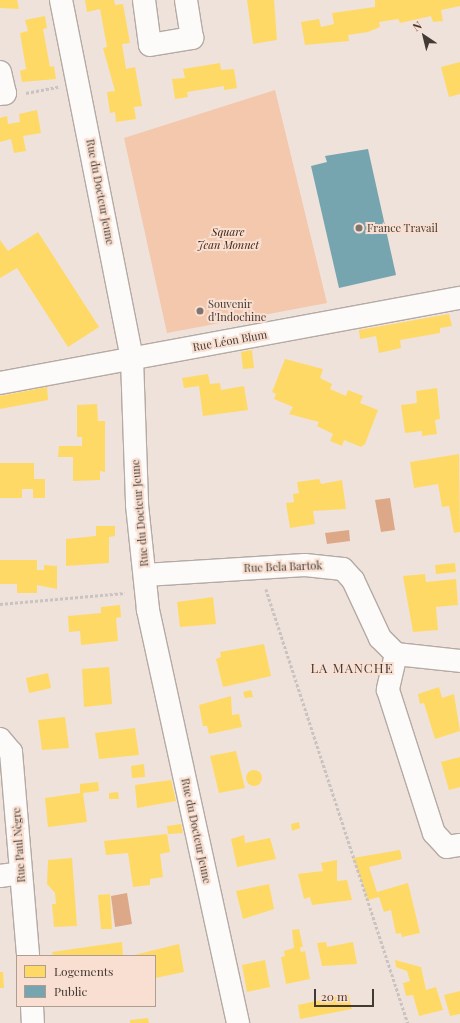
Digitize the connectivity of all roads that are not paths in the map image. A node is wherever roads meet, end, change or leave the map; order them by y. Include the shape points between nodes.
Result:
1 (61, 0) edge
2 (144, 0) edge
3 (186, 0) edge
4 (0, 72) edge
5 (3, 94) edge
6 (460, 298) edge
7 (132, 359) junction
8 (0, 383) edge
9 (146, 583) junction
10 (396, 654) junction
11 (460, 661) edge
12 (0, 739) edge
13 (460, 845) edge
14 (10, 875) edge
15 (28, 955) edge
16 (32, 1007) edge
17 (33, 1023) edge
18 (238, 1023) edge

1 - 7 street, Rue du Docteur Jeune
2 - 3 street via 150,45 192,38
4 - 5 street
6 - 7 street, Rue Léon Blum
7 - 8 street, Rue Léon Blum
7 - 9 street, Rue du Docteur Jeune via 137,505
9 - 10 street, Rue Bela Bartok via 259,567 324,565 343,569 353,580 380,638
9 - 18 street, Rue du Docteur Jeune via 148,610
10 - 11 street
10 - 13 street via 388,690 434,833 447,847
12 - 14 street, Rue Paul Nègre via 11,752
14 - 15 street, Rue Paul Nègre
16 - 17 street

